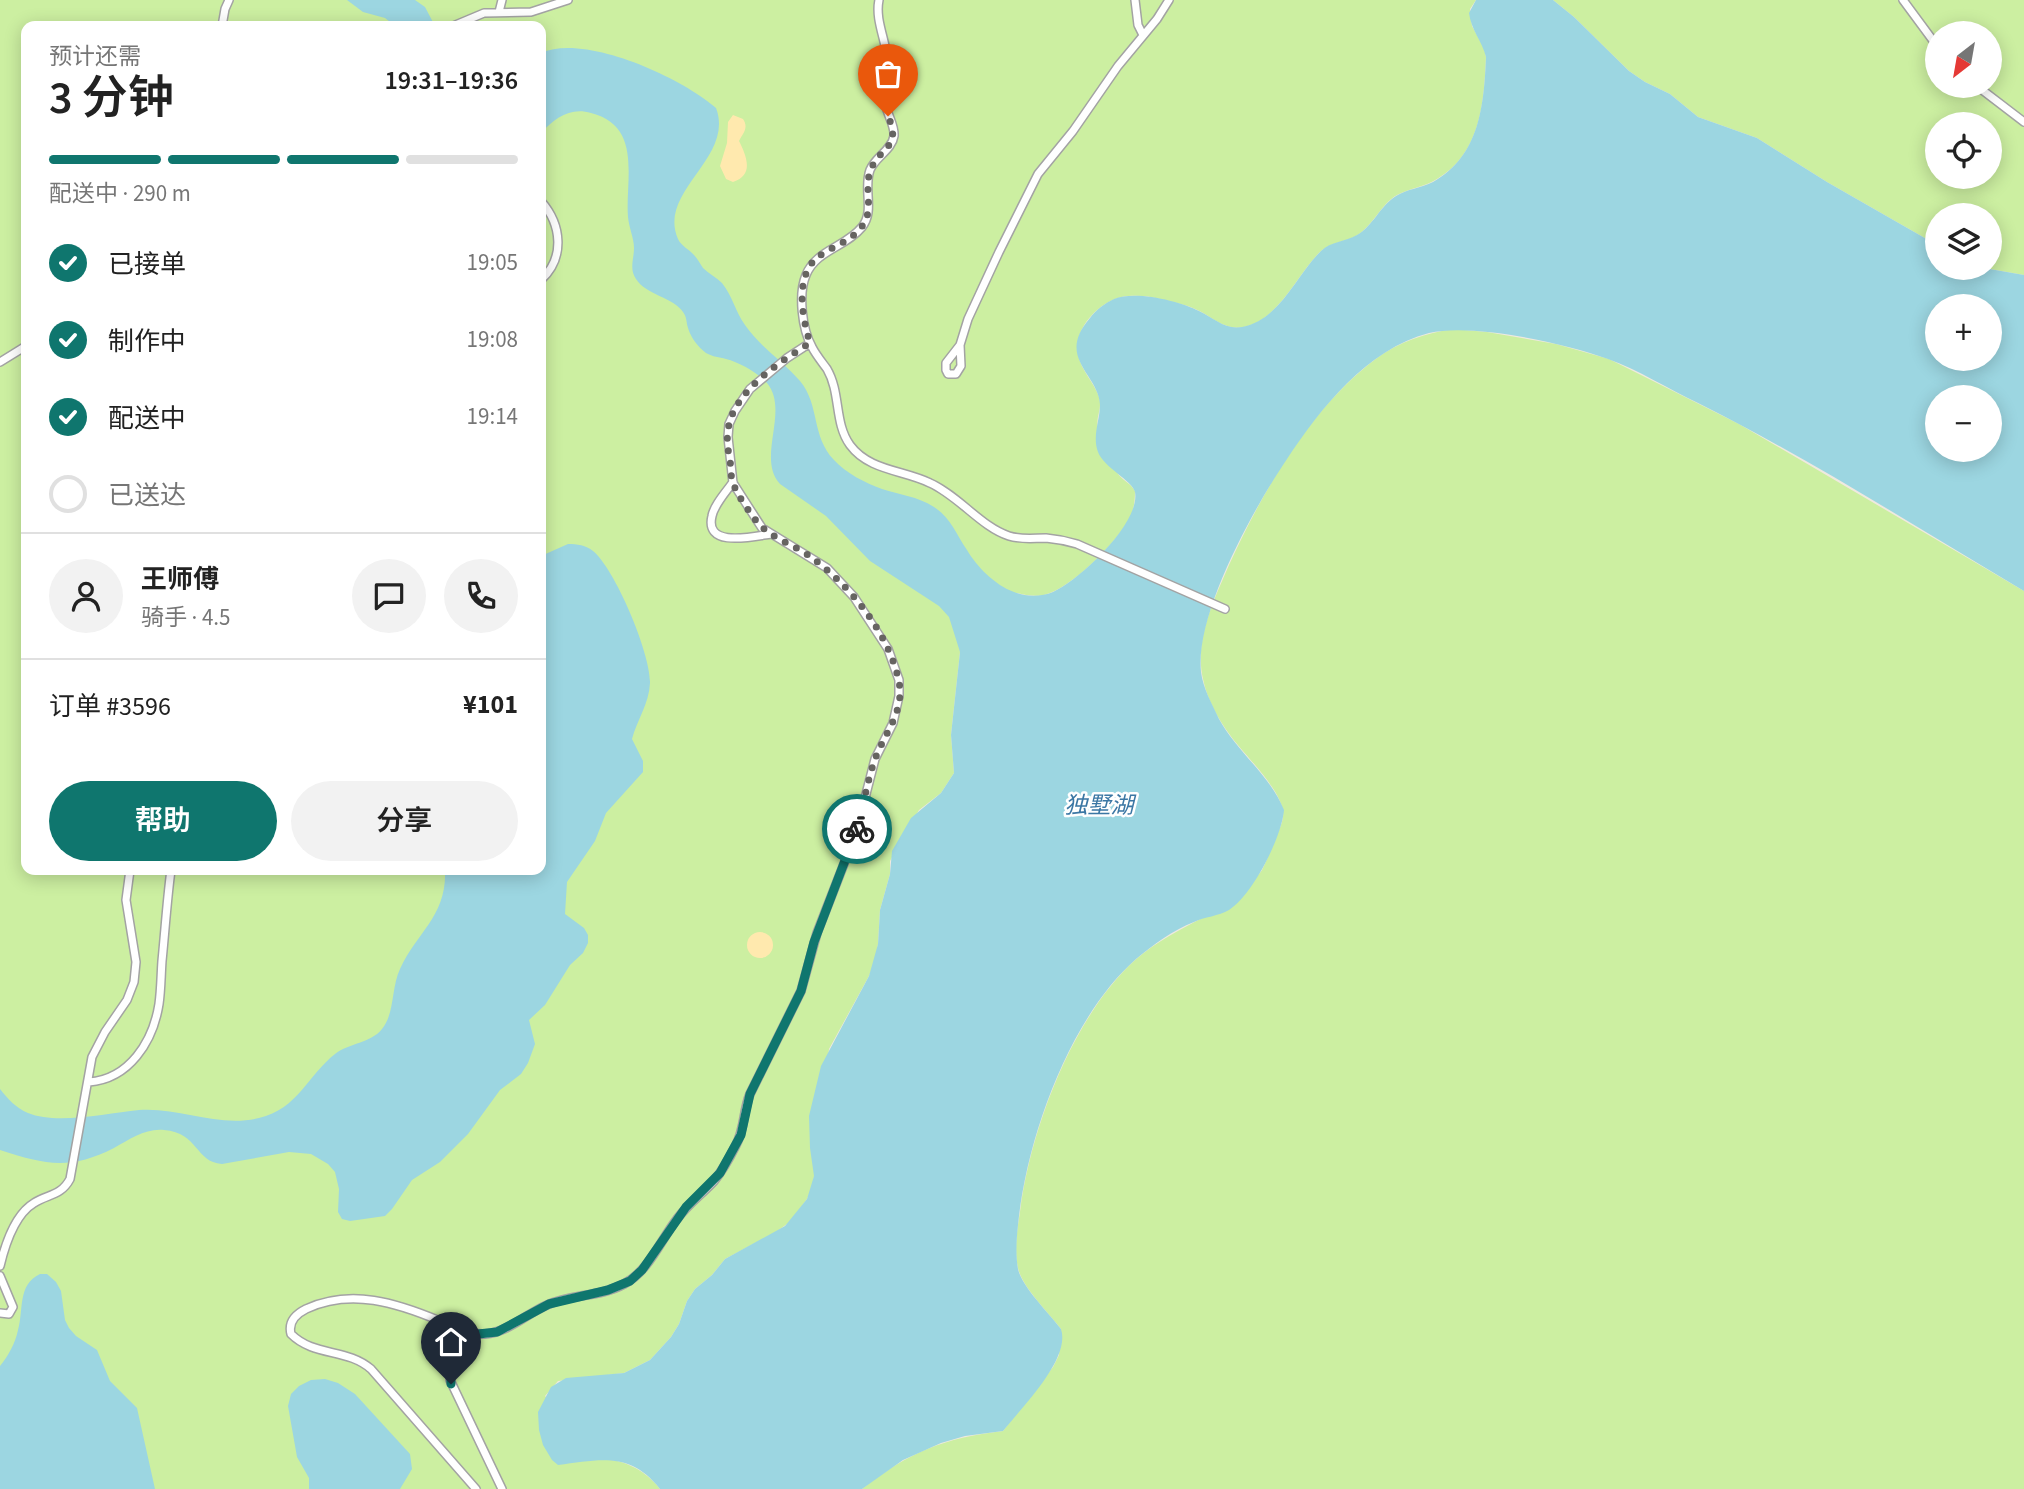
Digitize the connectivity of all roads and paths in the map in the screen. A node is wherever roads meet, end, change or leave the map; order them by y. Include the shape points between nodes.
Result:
1 (229, 0) edge
2 (502, 0) edge
3 (568, 0) edge
4 (879, 0) edge
5 (1135, 0) edge
6 (1170, 0) edge
7 (1903, 0) edge
8 (499, 12) junction
9 (223, 21) edge
10 (464, 21) edge
11 (1925, 30) edge
12 (1143, 35) junction
13 (1993, 98) edge
14 (2024, 122) edge
15 (546, 208) edge
16 (546, 274) edge
17 (810, 343) junction
18 (960, 345) dead end
19 (21, 349) edge
20 (0, 362) edge
21 (733, 482) junction
22 (771, 534) junction
23 (1225, 609) dead end
24 (129, 875) edge
25 (171, 875) edge
26 (89, 1082) junction
27 (0, 1266) edge
28 (0, 1276) edge
29 (0, 1287) edge
30 (0, 1313) edge
31 (465, 1332) junction
32 (476, 1489) edge
33 (502, 1489) edge

1 - 9 lane
2 - 8 lane
3 - 8 lane via 531,12
4 - 17 lane via 878,19 887,57 885,96 893,139 870,171 865,223 818,257 806,274 803,301
5 - 12 lane
6 - 12 lane
7 - 11 lane
8 - 10 lane
12 - 18 lane via 1038,174 982,288
13 - 14 lane
15 - 16 lane via 558,240 554,265
17 - 21 lane via 753,386 738,405 728,437
17 - 23 lane via 832,380 846,439 862,457 931,483 1006,535 1062,540
19 - 20 lane
21 - 22 lane via 758,523
21 - 22 lane via 712,514 715,532 730,539
22 - 31 lane via 842,583 884,641 900,686 895,718 875,759 858,828 814,942 801,991 750,1094 741,1135 727,1161 677,1219 642,1270 624,1284 549,1304 497,1332
24 - 26 lane via 126,900 136,962 134,982 94,1051
25 - 26 lane via 159,1007 153,1025 128,1067 107,1079
26 - 27 lane via 70,1179 61,1191 34,1202 21,1214
28 - 29 lane
28 - 30 lane via 13,1307 9,1314
31 - 32 lane via 403,1307 364,1298 313,1307 296,1316 290,1327 291,1334 306,1346 355,1358 371,1369
31 - 33 lane via 450,1365 450,1380

